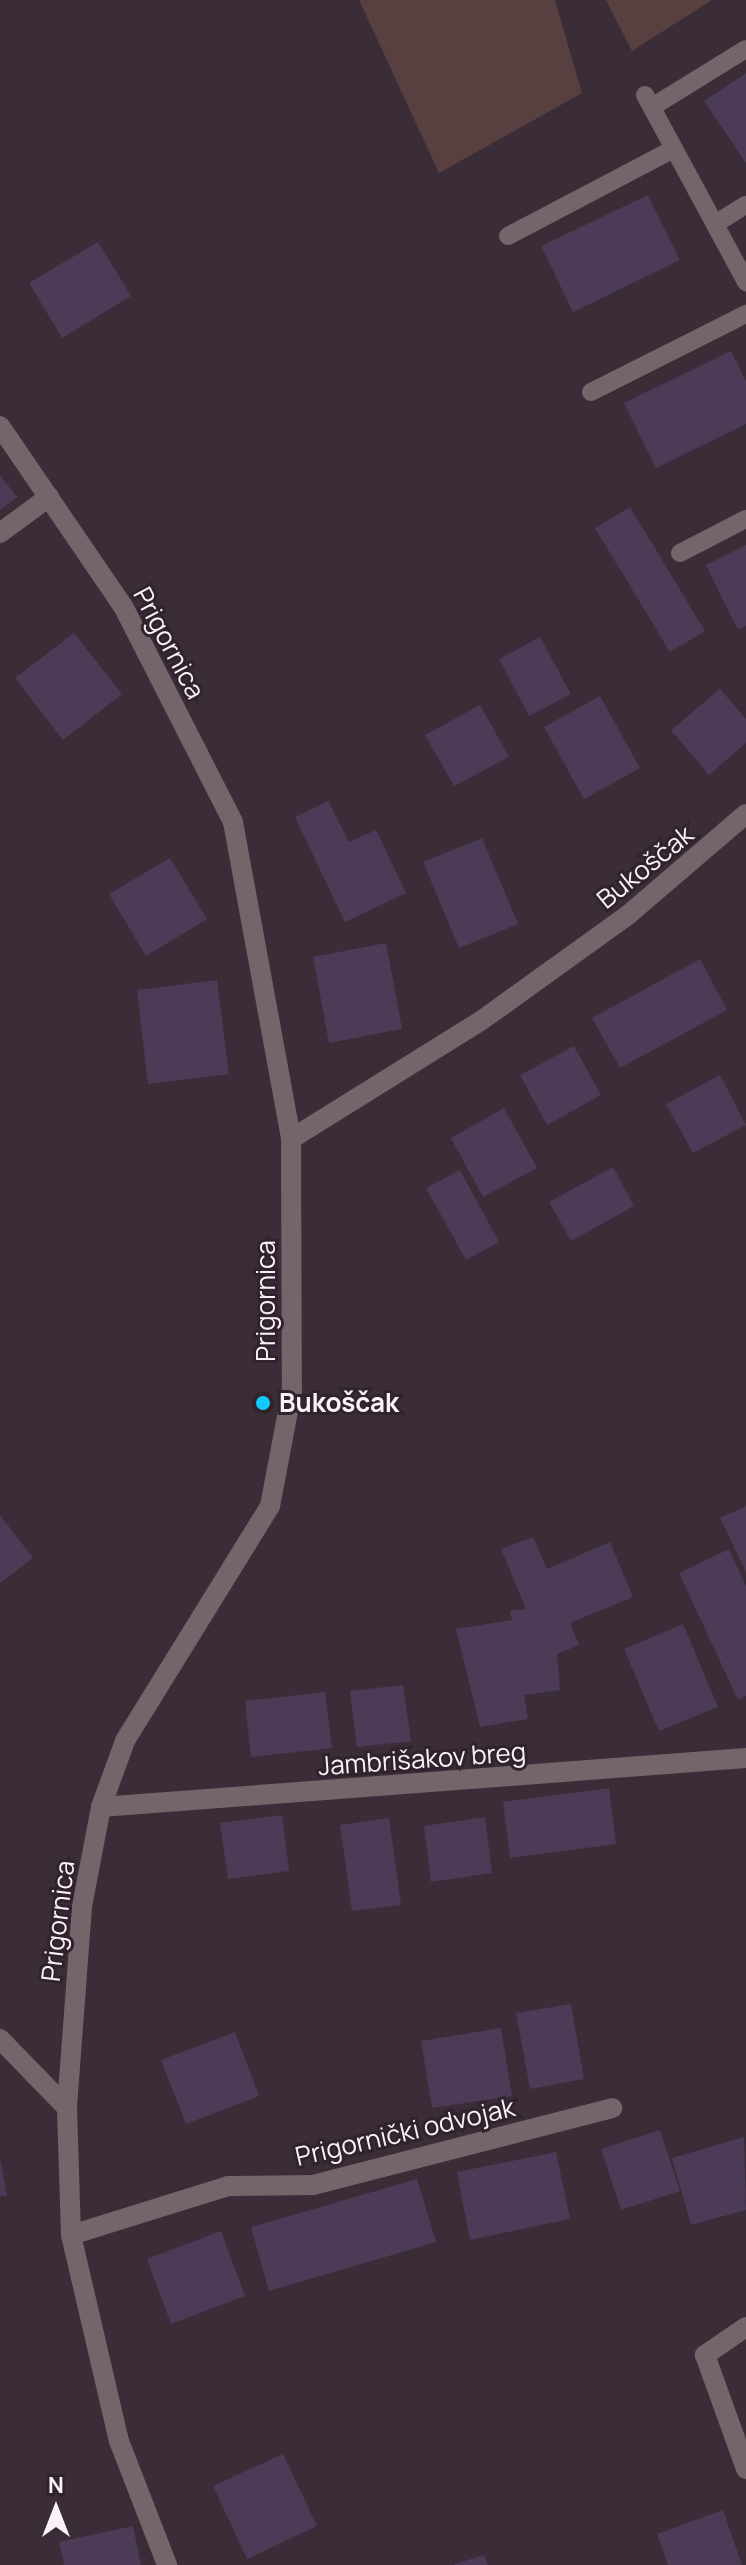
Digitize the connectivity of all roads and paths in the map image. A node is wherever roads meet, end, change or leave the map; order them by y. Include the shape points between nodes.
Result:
1 (746, 49) edge
2 (674, 149) junction
3 (746, 205) edge
4 (715, 224) junction
5 (508, 236) dead end
6 (746, 282) edge
7 (746, 314) edge
8 (591, 392) dead end
9 (0, 426) edge
10 (49, 497) junction
11 (746, 519) edge
12 (0, 533) edge
13 (680, 553) dead end
14 (746, 814) edge
15 (291, 1139) junction
16 (746, 1758) edge
17 (101, 1807) junction
18 (0, 2039) edge
19 (67, 2108) junction
20 (612, 2108) dead end
21 (71, 2235) junction
22 (746, 2327) edge
23 (746, 2469) edge
24 (167, 2565) edge

1 - 2 lane via 649,101
2 - 4 lane
2 - 5 lane
3 - 4 lane
4 - 6 lane
7 - 8 lane
9 - 10 street, Prigornica
10 - 12 street
10 - 15 street, Prigornica via 123,606 233,822
11 - 13 lane
14 - 15 street, Bukoščak via 628,915 482,1020
15 - 17 street, Prigornica via 292,1390 270,1506 125,1741
16 - 17 street, Jambrišakov breg
17 - 19 street, Prigornica via 82,1907
18 - 19 street
19 - 21 street, Prigornica
20 - 21 street, Prigornički odvojak via 313,2185 228,2186
21 - 24 street, Prigornica via 119,2441
22 - 23 street via 705,2355

